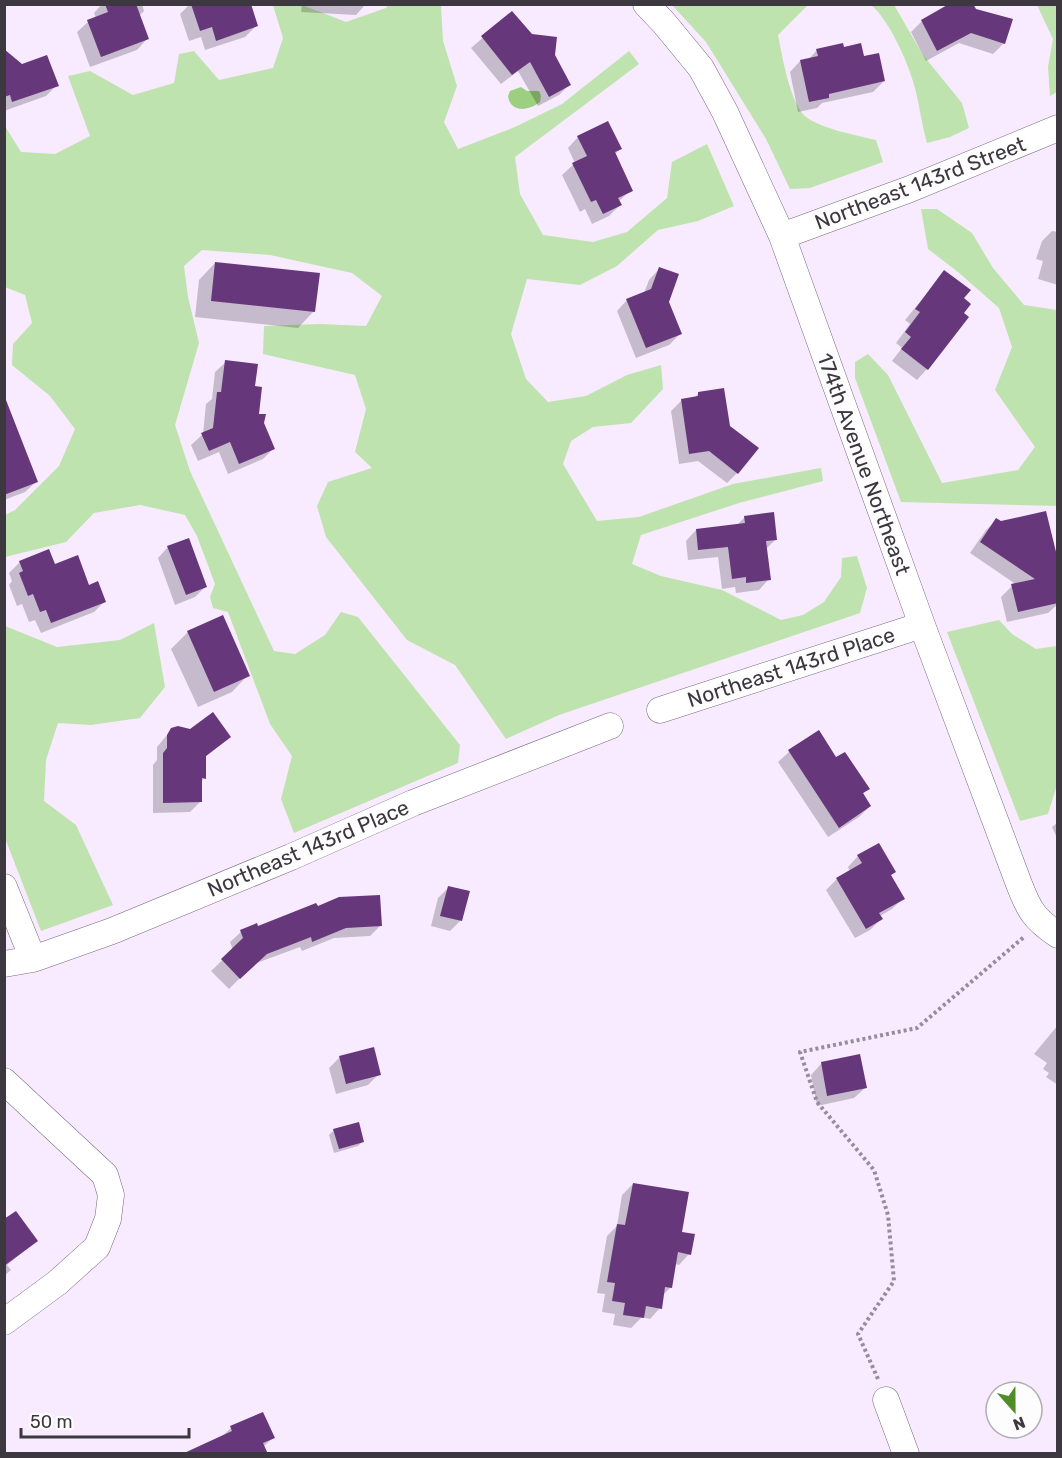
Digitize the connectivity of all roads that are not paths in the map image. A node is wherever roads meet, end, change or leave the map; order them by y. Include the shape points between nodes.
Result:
1 (646, 4) edge
2 (1058, 128) edge
3 (782, 236) junction
4 (922, 625) junction
5 (660, 710) dead end
6 (610, 726) dead end
7 (4, 887) edge
8 (1049, 929) edge
9 (33, 959) junction
10 (4, 964) edge
11 (4, 1081) edge
12 (4, 1322) edge
13 (886, 1400) road end
14 (906, 1454) edge

1 - 3 street, 174th Avenue Northeast via 701,68
2 - 3 street, Northeast 143rd Street
3 - 4 street, 174th Avenue Northeast
4 - 5 street, Northeast 143rd Place
4 - 8 street, 174th Avenue Northeast via 1028,906
6 - 9 street, Northeast 143rd Place via 413,803 112,931
7 - 9 street
9 - 10 street, Northeast 143rd Place
11 - 12 street via 105,1175 111,1195 108,1219 97,1246 57,1283
13 - 14 street

